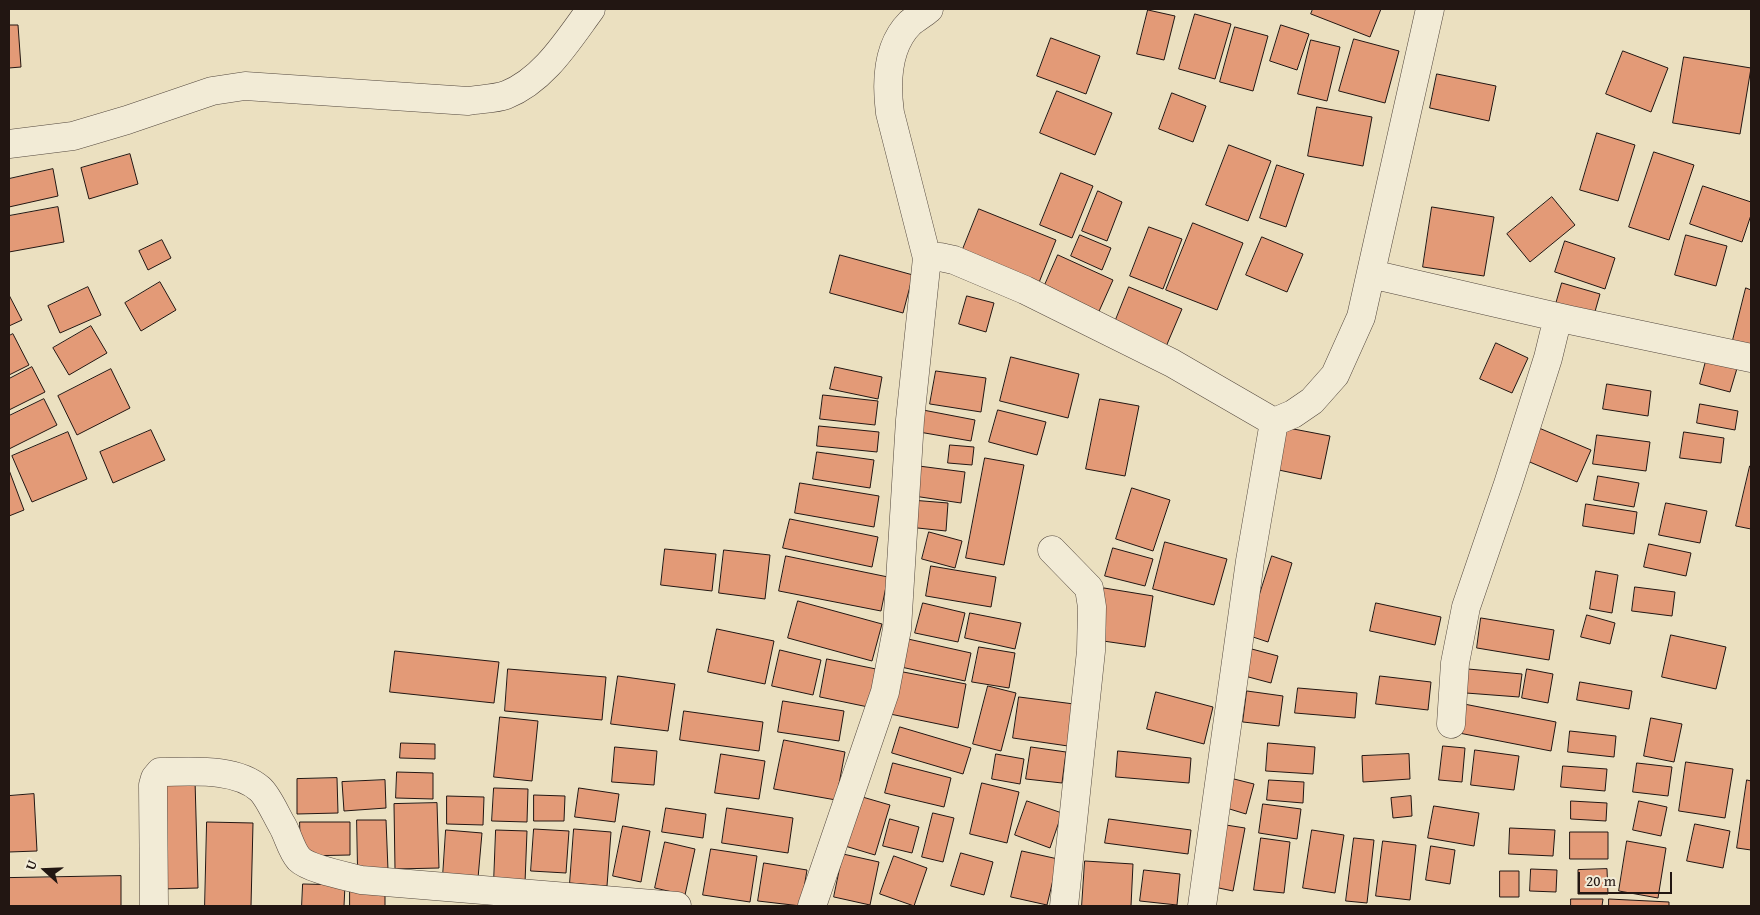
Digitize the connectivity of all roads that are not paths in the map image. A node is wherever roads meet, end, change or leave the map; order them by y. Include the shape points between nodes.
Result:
1 (591, 9) edge
2 (929, 9) edge
3 (1430, 9) edge
4 (9, 144) edge
5 (927, 258) junction
6 (1371, 274) junction
7 (1558, 318) junction
8 (1751, 358) edge
9 (1274, 422) junction
10 (1052, 550) dead end
11 (1451, 724) dead end
12 (154, 906) edge
13 (677, 906) edge
14 (812, 906) edge
15 (1064, 906) edge
16 (1202, 906) edge

1 - 4 street via 532,81 504,96 468,100 245,86 212,91 73,136
2 - 5 street via 909,24 898,40 889,63 887,91
3 - 6 street
5 - 9 street via 954,260 1025,290 1172,363
5 - 14 street via 910,420 897,629 885,692
6 - 7 street
6 - 9 street via 1362,317 1335,375 1312,401
7 - 8 street
7 - 11 street via 1508,484 1466,607 1455,663
9 - 16 street via 1250,561
10 - 15 street via 1089,588 1092,607 1091,651
12 - 13 street via 154,778 160,772 213,772 238,778 261,789 298,858 344,876

